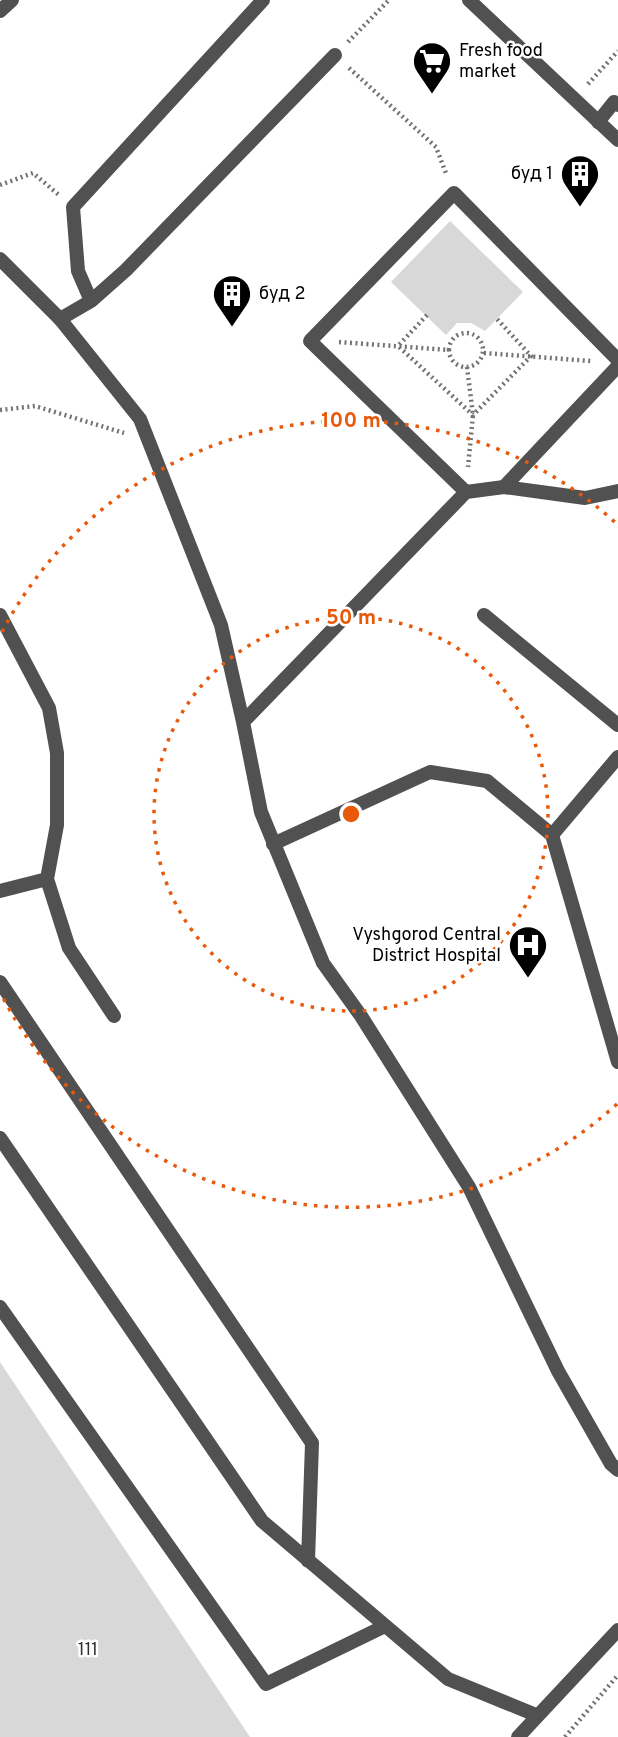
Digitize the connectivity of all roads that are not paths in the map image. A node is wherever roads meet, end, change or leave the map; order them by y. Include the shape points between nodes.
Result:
1 (12, 0) edge
2 (263, 0) edge
3 (469, 0) edge
4 (0, 11) edge
5 (335, 55) road end
6 (618, 105) edge
7 (598, 122) junction
8 (618, 140) edge
9 (0, 259) edge
10 (92, 301) junction
11 (61, 319) junction
12 (618, 360) edge
13 (618, 366) edge
14 (504, 487) junction
15 (618, 491) edge
16 (466, 492) junction
17 (0, 615) edge
18 (484, 615) dead end
19 (243, 722) junction
20 (618, 725) edge
21 (618, 757) edge
22 (552, 835) junction
23 (273, 844) junction
24 (47, 879) junction
25 (0, 891) edge
26 (0, 982) edge
27 (114, 1016) dead end
28 (618, 1062) edge
29 (0, 1138) edge
30 (0, 1307) edge
31 (618, 1470) edge
32 (308, 1561) junction
33 (385, 1626) junction
34 (618, 1630) edge
35 (536, 1715) junction
36 (518, 1737) edge

1 - 4 street
2 - 10 street via 73,206 78,271
3 - 7 street
5 - 10 street
6 - 7 street via 614,102
7 - 8 street
9 - 11 street
10 - 11 street
11 - 19 street via 140,419 221,625
12 - 16 street via 454,193 310,341
13 - 14 street
14 - 15 street via 584,498
14 - 16 street
16 - 19 street
17 - 24 street via 49,708 57,753 57,825
18 - 20 street
19 - 23 street via 261,812
21 - 22 street
22 - 23 street via 487,781 430,772
22 - 28 street
23 - 31 street via 323,963 469,1187 558,1371
24 - 25 street
24 - 27 street via 69,948
26 - 32 street via 312,1443
29 - 32 street via 262,1521
30 - 33 street via 266,1684
32 - 33 street
33 - 35 street via 448,1679
34 - 35 street
35 - 36 street

